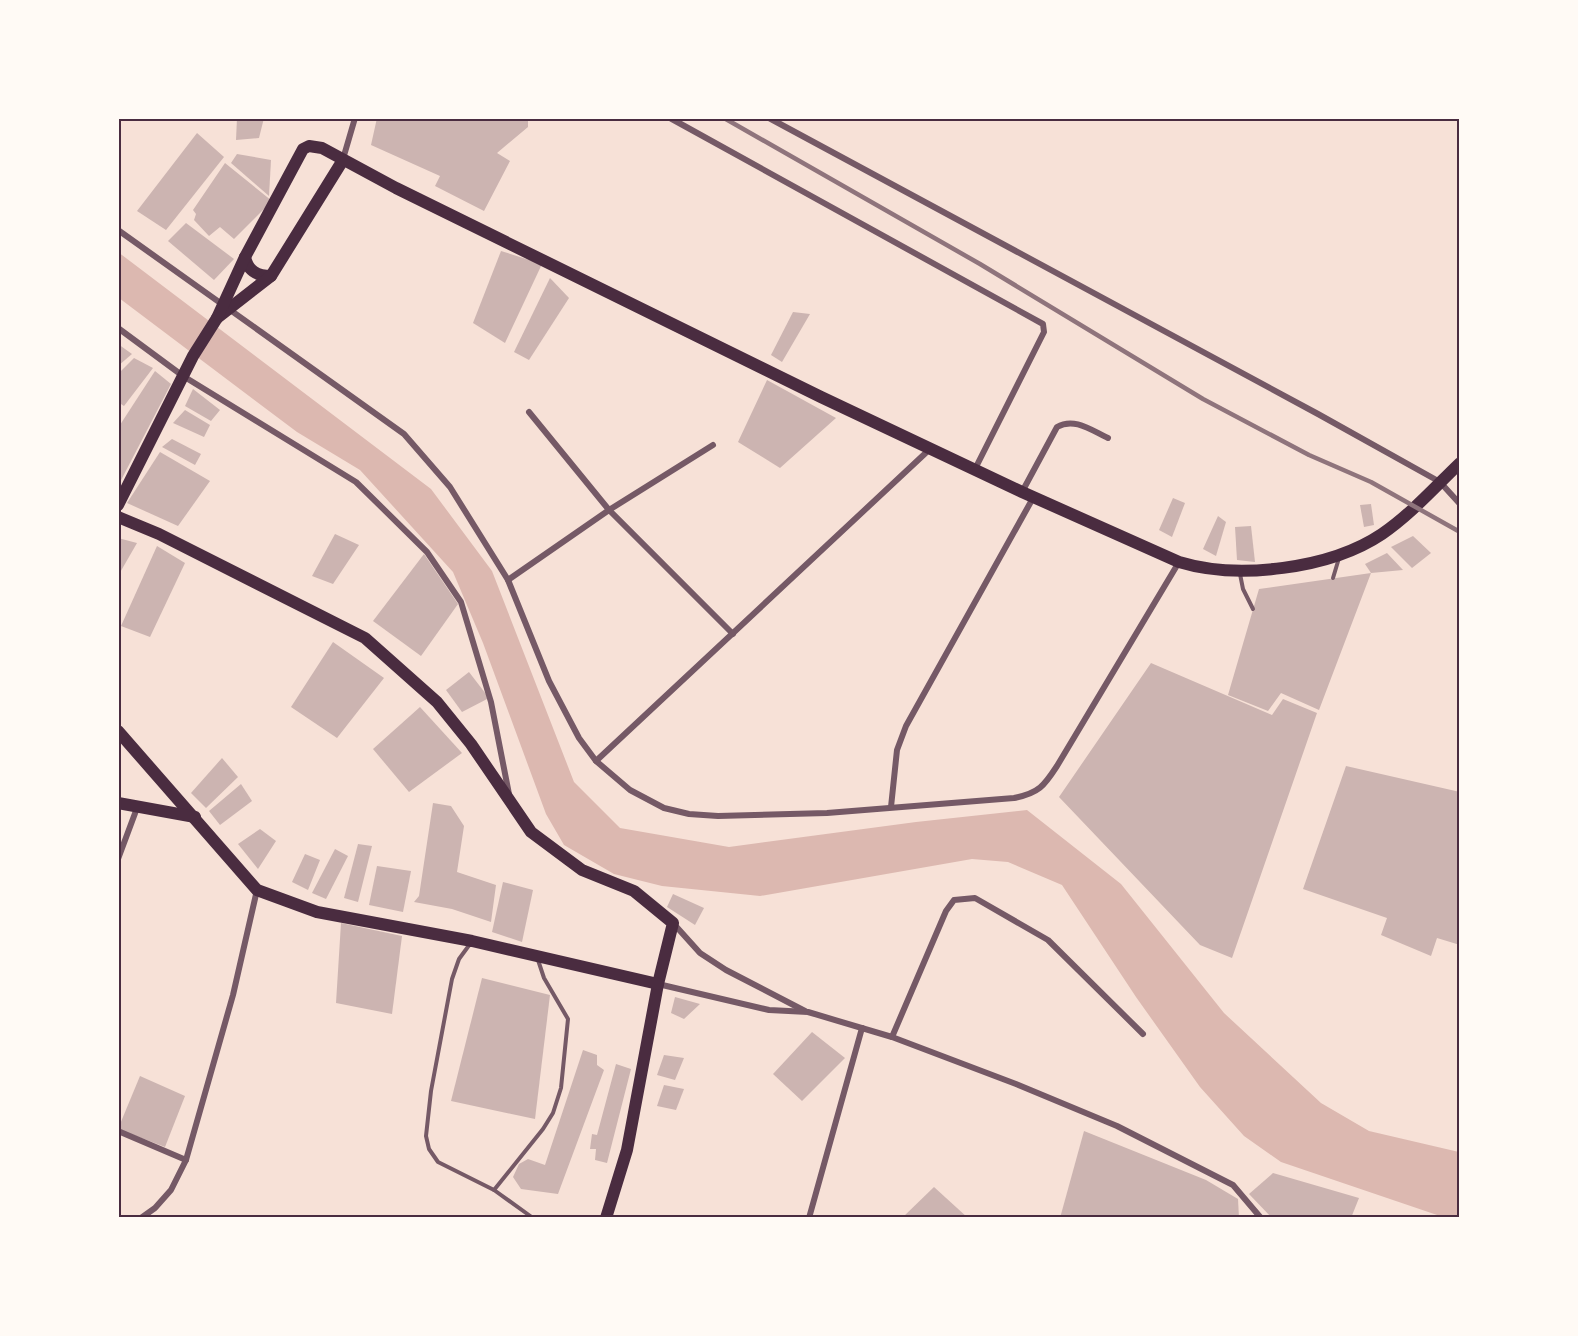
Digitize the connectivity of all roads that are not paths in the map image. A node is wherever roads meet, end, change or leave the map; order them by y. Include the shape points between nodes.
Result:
1 (355, 118) edge
2 (670, 118) edge
3 (769, 118) edge
4 (343, 160) junction
5 (118, 230) edge
6 (245, 257) junction
7 (271, 276) junction
8 (226, 307) junction
9 (118, 328) edge
10 (183, 376) junction
11 (529, 412) dead end
12 (1108, 438) dead end
13 (713, 445) dead end
14 (931, 448) junction
15 (1460, 463) edge
16 (974, 470) junction
17 (1440, 482) junction
18 (1028, 495) junction
19 (1460, 504) edge
20 (118, 505) edge
21 (609, 510) junction
22 (118, 517) edge
23 (1340, 555) junction
24 (1179, 562) junction
25 (1240, 571) junction
26 (1333, 578) dead end
27 (508, 580) junction
28 (1253, 609) dead end
29 (733, 634) junction
30 (118, 731) edge
31 (596, 761) junction
32 (510, 800) junction
33 (118, 803) edge
34 (891, 807) junction
35 (137, 808) junction
36 (195, 817) junction
37 (121, 845) edge
38 (118, 859) edge
39 (257, 890) junction
40 (673, 923) junction
41 (472, 941) junction
42 (537, 957) junction
43 (658, 984) junction
44 (808, 1012) junction
45 (862, 1028) junction
46 (1143, 1034) dead end
47 (892, 1037) junction
48 (118, 1131) edge
49 (186, 1160) junction
50 (494, 1190) junction
51 (141, 1218) edge
52 (533, 1218) edge
53 (606, 1218) edge
54 (809, 1218) edge
55 (1261, 1218) edge

1 - 4 street
2 - 16 street via 1043,324 1044,332
3 - 17 street
4 - 6 main road via 315,146 303,149
4 - 7 main road
4 - 14 main road
5 - 8 street
6 - 7 main road via 253,272
6 - 8 main road
7 - 8 main road
8 - 10 main road
8 - 27 street via 404,434 450,487
9 - 10 street
10 - 20 main road
10 - 32 street via 356,482 427,552 460,602 491,702
11 - 21 street
12 - 18 street via 1075,423 1065,422 1057,427
13 - 21 street
14 - 16 main road
14 - 29 street
15 - 17 main road
16 - 18 main road
17 - 19 street
17 - 23 main road via 1389,529
18 - 24 main road
18 - 34 street via 906,726 897,750
21 - 27 street
21 - 29 street
22 - 32 main road via 365,638 437,702
23 - 25 main road
23 - 26 lane
24 - 25 main road via 1202,569
24 - 34 street via 1057,766 1034,794
25 - 28 lane
27 - 31 street via 562,709
29 - 31 street
30 - 36 main road
31 - 34 street via 646,800 689,814 827,813
32 - 40 main road via 531,831 566,860 634,891
33 - 35 main road
35 - 36 main road
35 - 37 street
36 - 39 main road
37 - 38 street
39 - 41 main road via 317,912
39 - 49 street via 233,995
40 - 43 main road
40 - 44 street via 700,952 726,970
41 - 42 main road
41 - 50 lane via 459,959 452,979 426,1136 438,1162
42 - 43 main road
42 - 50 lane via 544,978 568,1019 561,1088 543,1129
43 - 44 street via 769,1010
43 - 53 main road via 627,1150
44 - 45 street
45 - 47 street
45 - 54 street
46 - 47 street via 1048,940 988,904 962,897 954,900 946,911
47 - 55 street via 1107,1122 1233,1185
48 - 49 street
49 - 51 street via 171,1190
50 - 52 lane

